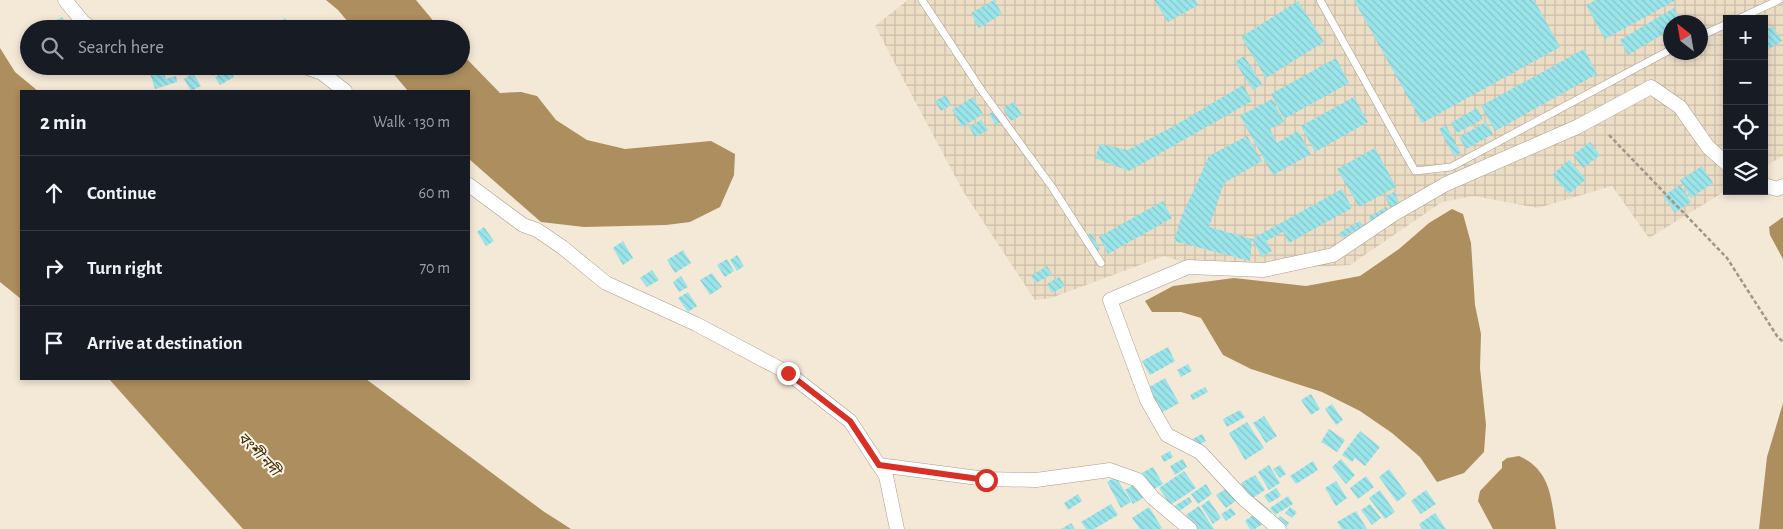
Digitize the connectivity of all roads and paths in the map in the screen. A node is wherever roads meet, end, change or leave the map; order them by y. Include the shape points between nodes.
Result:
1 (65, 0) edge
2 (922, 0) edge
3 (1320, 0) edge
4 (1779, 0) edge
5 (1747, 15) edge
6 (81, 20) edge
7 (1723, 26) edge
8 (1708, 32) edge
9 (1663, 54) edge
10 (325, 75) edge
11 (344, 90) edge
12 (1609, 135) dead end
13 (1723, 160) edge
14 (470, 186) edge
15 (1768, 186) edge
16 (1783, 186) edge
17 (1101, 263) dead end
18 (1783, 342) edge
19 (879, 465) junction
20 (897, 529) edge
21 (1190, 529) edge
22 (1279, 529) edge

1 - 6 street
2 - 17 lane
3 - 9 lane via 1415,172 1450,167
4 - 5 lane
7 - 8 lane
10 - 11 street
12 - 18 path via 1726,258
13 - 22 street via 1708,147 1680,107 1651,86 1577,127 1446,184 1333,255 1264,270 1188,267 1110,300 1147,400 1167,435 1200,452
14 - 19 street via 523,225 537,230 562,247 606,283 696,324 788,373 850,421
15 - 16 street via 1777,189
19 - 20 street via 886,476
19 - 21 street via 986,480 1036,480 1110,470 1138,480 1153,498

